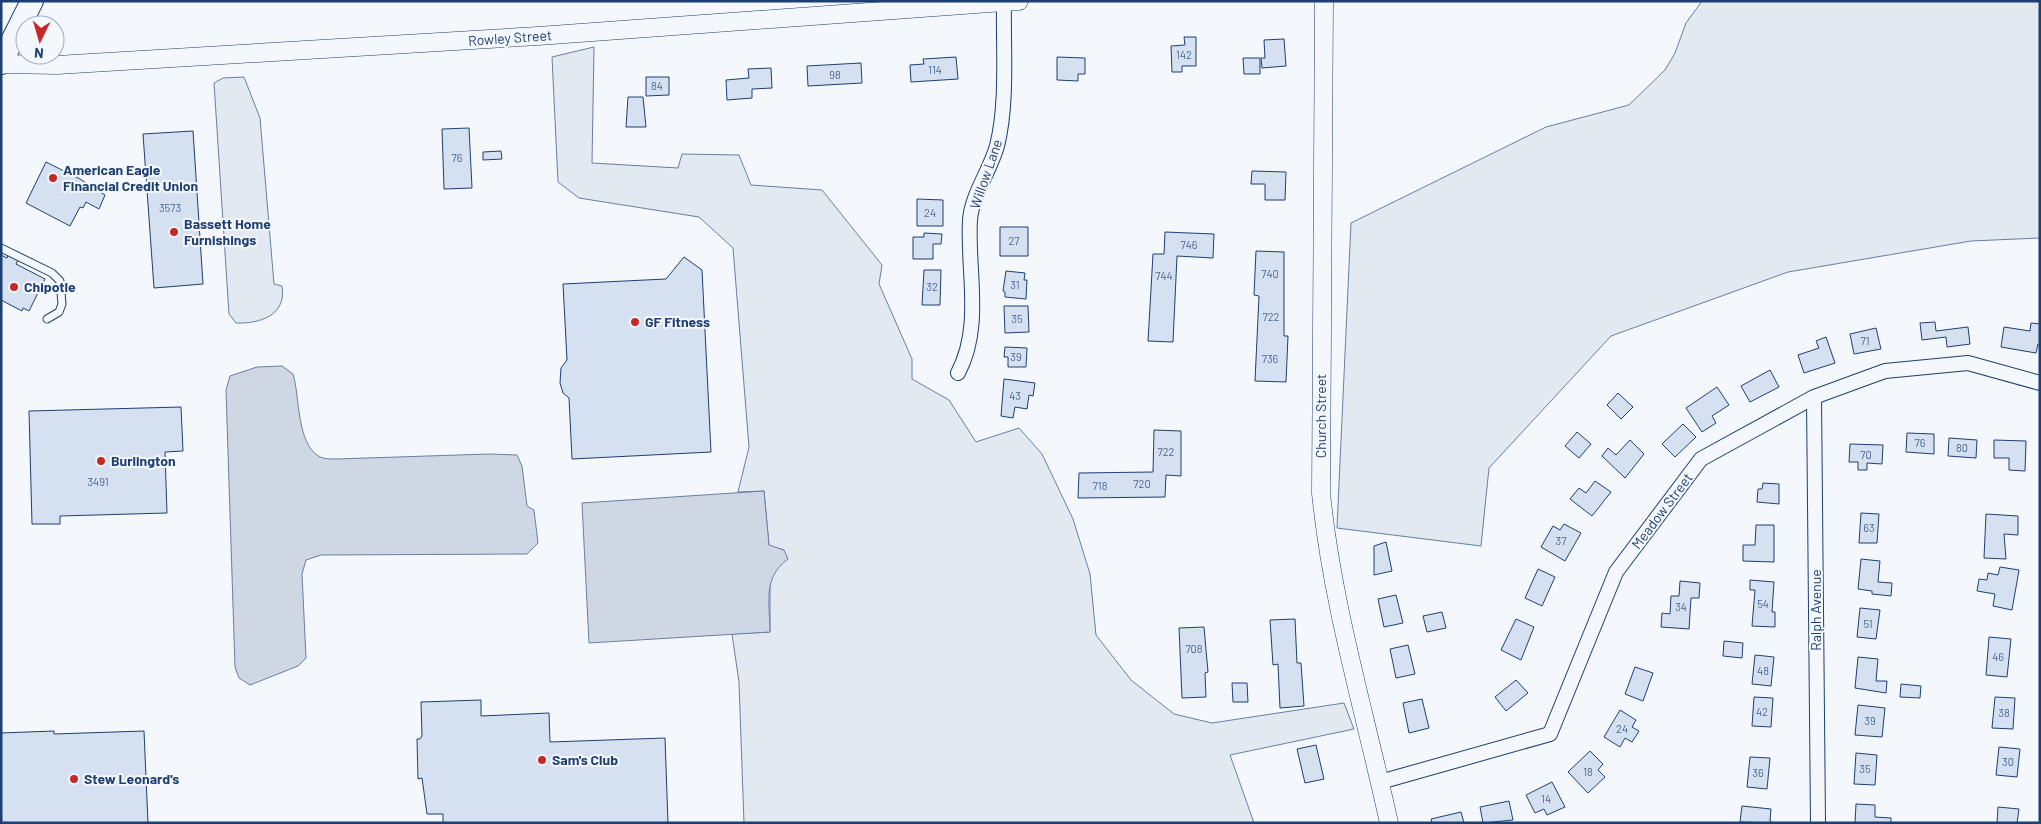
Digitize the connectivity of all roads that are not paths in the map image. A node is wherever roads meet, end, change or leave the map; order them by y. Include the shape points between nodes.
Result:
1 (32, 1) edge
2 (1324, 1) edge
3 (1012, 2) edge
4 (1, 64) edge
5 (1, 248) edge
6 (47, 319) dead end
7 (958, 373) dead end
8 (2040, 383) edge
9 (1814, 397) junction
10 (1380, 782) junction
11 (1389, 823) edge
12 (1818, 823) edge

1 - 4 highway
2 - 10 street, Church Street via 1321,493 1334,580
3 - 4 street, Rowley Street via 529,37 58,65
3 - 7 street, Willow Lane via 1002,122 970,219 972,330 967,356
5 - 6 lane via 52,273 60,281 62,304 58,312
8 - 9 street, Meadow Street via 1968,363 1885,371
9 - 10 street, Meadow Street via 1701,459 1616,572 1550,734
9 - 12 street, Ralph Avenue
10 - 11 street, Church Street

